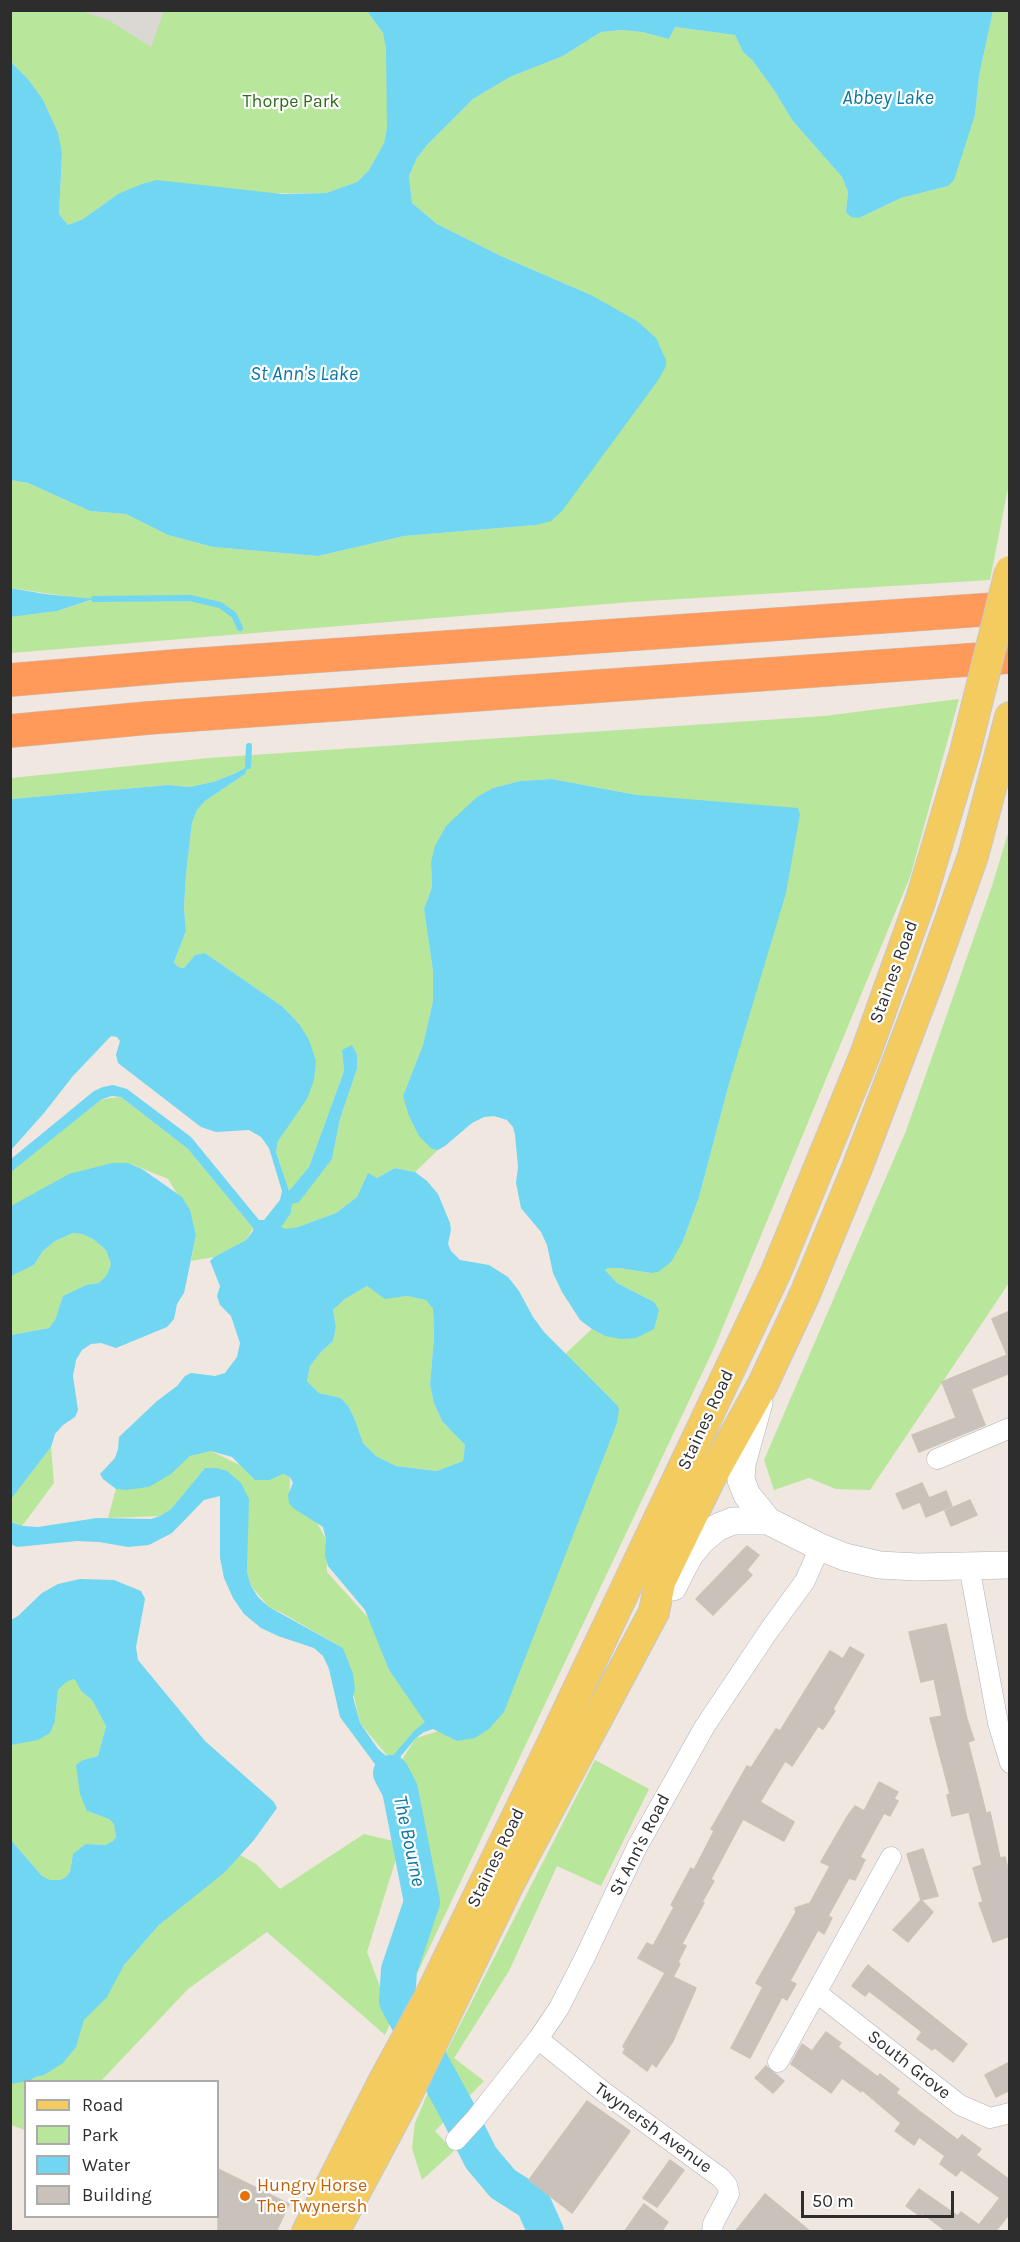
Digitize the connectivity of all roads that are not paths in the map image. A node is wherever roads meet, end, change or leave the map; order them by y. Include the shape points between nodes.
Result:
1 (1010, 571) edge
2 (1010, 608) edge
3 (1010, 657) edge
4 (10, 680) edge
5 (1010, 717) edge
6 (10, 731) edge
7 (763, 1384) junction
8 (1010, 1428) edge
9 (937, 1459) dead end
10 (710, 1479) junction
11 (673, 1490) junction
12 (747, 1495) junction
13 (768, 1521) junction
14 (820, 1547) junction
15 (1010, 1565) edge
16 (969, 1566) junction
17 (654, 1612) junction
18 (1010, 1764) edge
19 (891, 1857) dead end
20 (817, 1993) junction
21 (440, 2002) junction
22 (538, 2039) junction
23 (778, 2062) dead end
24 (393, 2091) junction
25 (1010, 2114) edge
26 (456, 2140) dead end
27 (380, 2146) junction
28 (324, 2199) junction
29 (307, 2232) edge
30 (334, 2232) edge
31 (712, 2232) edge

1 - 11 main road, Staines Road, bridge via 965,752 921,899 856,1077 776,1272
2 - 4 highway
3 - 6 highway
5 - 7 main road, Staines Road via 973,856 931,974 857,1168
7 - 10 main road, Staines Road
7 - 12 main road via 742,1464 741,1480
8 - 9 street
10 - 11 main road
10 - 12 main road
10 - 17 main road, Staines Road via 660,1582
11 - 21 main road, Staines Road
12 - 13 main road
13 - 14 main road
13 - 17 main road via 733,1521 718,1527 689,1556
14 - 16 main road via 879,1565
14 - 22 street, St Ann's Road via 805,1581 705,1726 637,1847 559,2008
15 - 16 main road
16 - 18 street via 998,1723
17 - 21 main road, Staines Road via 509,1884
19 - 20 street
20 - 23 street
20 - 25 street, South Grove via 960,2105 990,2118
21 - 24 main road, Staines Road
22 - 26 street, St Ann's Road
22 - 31 street, Twynersh Avenue via 728,2185 729,2194
24 - 27 main road, Staines Road
24 - 28 main road, Staines Road
27 - 28 main road via 358,2147
27 - 30 main road, Staines Road
28 - 29 main road, Staines Road

